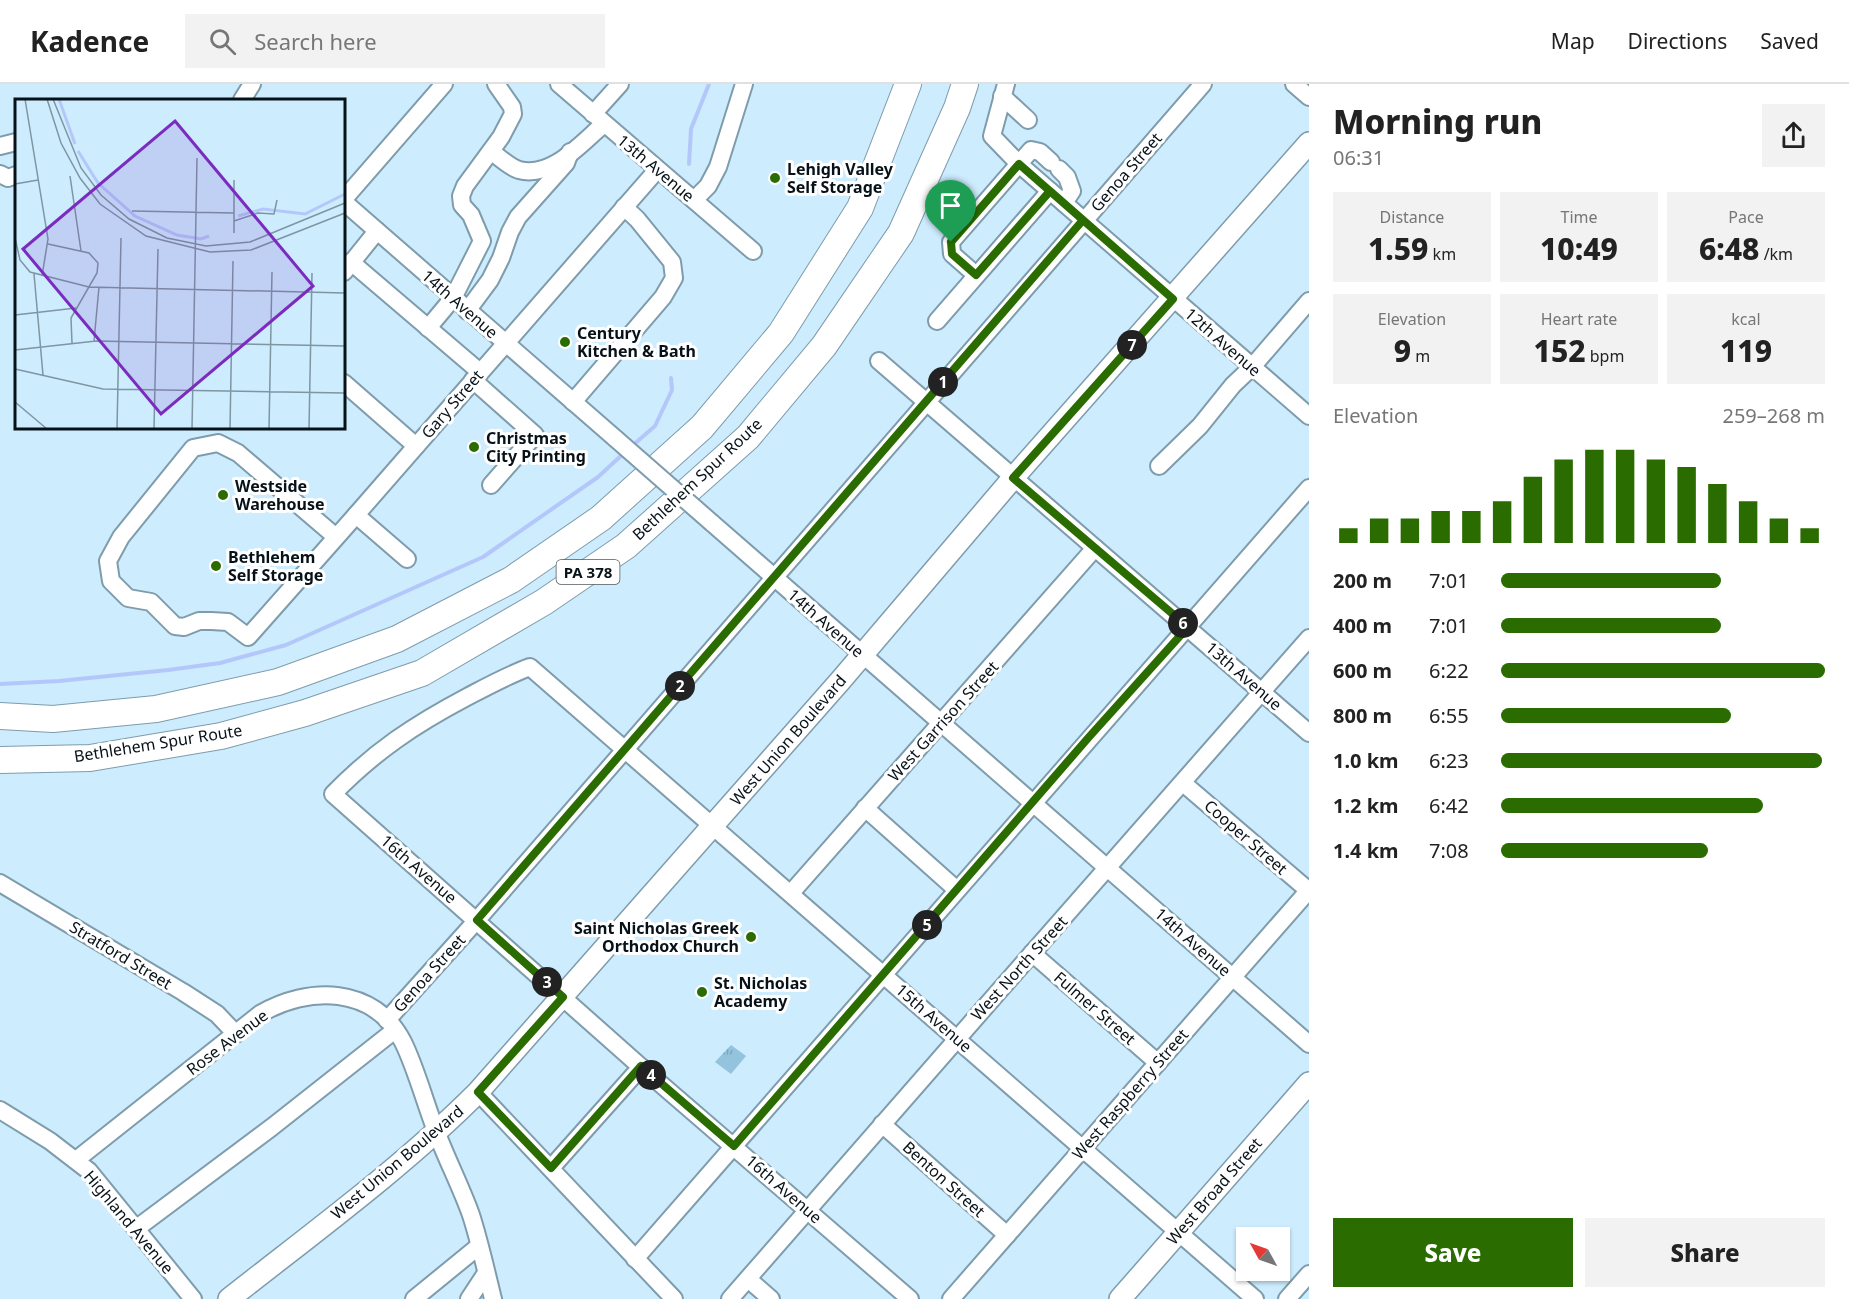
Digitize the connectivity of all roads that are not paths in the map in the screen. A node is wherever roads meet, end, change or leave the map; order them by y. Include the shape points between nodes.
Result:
1 (252, 84) edge
2 (444, 84) edge
3 (496, 84) edge
4 (559, 84) edge
5 (620, 84) edge
6 (744, 84) edge
7 (908, 84) edge
8 (965, 84) edge
9 (1203, 84) edge
10 (1294, 84) edge
11 (1004, 90) edge
12 (1309, 97) edge
13 (243, 99) edge
14 (599, 119) junction
15 (1028, 120) dead end
16 (15, 142) edge
17 (1309, 143) edge
18 (0, 147) edge
19 (491, 151) junction
20 (570, 153) junction
21 (1019, 164) junction
22 (657, 170) junction
23 (0, 174) edge
24 (15, 175) edge
25 (1050, 191) junction
26 (345, 200) edge
27 (694, 200) junction
28 (345, 202) edge
29 (1064, 203) junction
30 (624, 207) junction
31 (1083, 220) junction
32 (377, 231) junction
33 (753, 251) dead end
34 (347, 267) edge
35 (976, 275) junction
36 (453, 298) junction
37 (1173, 299) junction
38 (1309, 301) edge
39 (467, 310) junction
40 (937, 321) dead end
41 (428, 328) junction
42 (505, 343) junction
43 (879, 361) dead end
44 (1252, 367) junction
45 (476, 376) junction
46 (345, 384) edge
47 (573, 402) junction
48 (926, 402) junction
49 (1309, 416) edge
50 (416, 446) junction
51 (1159, 466) dead end
52 (1013, 478) junction
53 (491, 485) dead end
54 (1309, 488) edge
55 (356, 515) junction
56 (336, 537) junction
57 (1095, 548) junction
58 (407, 559) dead end
59 (774, 578) junction
60 (1188, 627) junction
61 (1309, 638) edge
62 (861, 654) junction
63 (1262, 692) junction
64 (0, 716) edge
65 (941, 722) junction
66 (1309, 733) edge
67 (625, 749) junction
68 (0, 760) edge
69 (1183, 783) junction
70 (333, 794) joint
71 (1034, 802) junction
72 (865, 808) junction
73 (713, 825) junction
74 (1108, 868) junction
75 (0, 883) edge
76 (957, 890) junction
77 (1309, 890) edge
78 (791, 893) junction
79 (477, 920) junction
80 (1032, 953) junction
81 (884, 974) junction
82 (1233, 977) junction
83 (563, 997) junction
84 (391, 1025) junction
85 (236, 1034) junction
86 (957, 1038) junction
87 (1309, 1044) edge
88 (1158, 1063) junction
89 (641, 1066) junction
90 (1309, 1083) edge
91 (478, 1092) junction
92 (0, 1110) edge
93 (882, 1124) junction
94 (437, 1134) junction
95 (734, 1146) junction
96 (1082, 1148) junction
97 (76, 1160) junction
98 (551, 1168) junction
99 (808, 1209) junction
100 (137, 1228) junction
101 (1178, 1232) junction
102 (1007, 1235) junction
103 (479, 1246) junction
104 (635, 1259) junction
105 (486, 1273) junction
106 (1309, 1274) edge
107 (748, 1279) junction
108 (193, 1299) edge
109 (229, 1299) edge
110 (414, 1299) edge
111 (469, 1299) edge
112 (493, 1299) edge
113 (674, 1299) edge
114 (730, 1299) edge
115 (771, 1299) edge
116 (910, 1299) edge
117 (951, 1299) edge
118 (1120, 1299) edge
119 (1255, 1299) edge
120 (1287, 1299) edge

1 - 13 street
2 - 26 street
3 - 19 street via 513,114
4 - 14 street, 13th Avenue
5 - 14 street
6 - 27 street via 718,166 708,186
7 - 64 highway, Bethlehem Spur Route / PA 378 via 860,208 782,333 702,427 601,518 511,580 397,639 278,682 156,709 53,718
8 - 68 highway, Bethlehem Spur Route / PA 378 via 902,233 824,346 748,437 626,546 544,602 422,673 221,736 90,758
9 - 31 street, Genoa Street
10 - 12 street
11 - 15 street
11 - 21 street, 12th Avenue via 992,136
14 - 20 street
14 - 22 street, 13th Avenue
16 - 18 street
17 - 37 main road, West Union Boulevard
19 - 20 street via 518,170 533,171 547,168
19 - 36 street via 461,196 462,206 471,215 482,241
20 - 39 street via 566,163 518,217 490,280
21 - 25 street, 12th Avenue
21 - 29 street via 1031,150 1040,152 1067,177 1072,191
21 - 35 street via 951,242 952,254
22 - 27 street, 13th Avenue
22 - 30 street, Gary Street
23 - 24 street via 8,178
25 - 29 street, 12th Avenue
25 - 35 street
27 - 33 street, 13th Avenue
28 - 32 street, 14th Avenue
29 - 31 street, 12th Avenue
30 - 42 street, Gary Street
30 - 47 street via 672,262 674,278 663,297
31 - 37 street, 12th Avenue
31 - 48 street, Genoa Street
32 - 34 street
32 - 36 street, 14th Avenue
34 - 41 street
35 - 40 street
36 - 39 street, 14th Avenue
36 - 41 street
37 - 44 street, 12th Avenue
37 - 52 main road, West Union Boulevard
38 - 44 street
39 - 42 street, 14th Avenue
41 - 45 street
42 - 45 street, Gary Street
42 - 47 street, 14th Avenue
43 - 48 street, 13th Avenue
44 - 49 street, 12th Avenue
44 - 51 street
45 - 50 street, Gary Street
45 - 53 street via 535,435
46 - 50 street
47 - 59 street, 14th Avenue, bridge
48 - 52 street, 13th Avenue
48 - 59 street, Genoa Street
50 - 55 street, Gary Street
52 - 57 street, 13th Avenue
52 - 62 main road, West Union Boulevard
54 - 60 street
55 - 56 street, Gary Street
55 - 58 street
56 - 56 street, Gary Street via 248,638 228,622 199,621 176,626 151,602 128,598 111,582 108,561 121,537 193,448 218,444 238,453
57 - 60 street, 13th Avenue
57 - 65 street, West Garrison Street
59 - 62 street, 14th Avenue
59 - 67 street, Genoa Street
60 - 63 street, 13th Avenue
60 - 71 street
61 - 63 street, West North Street
62 - 65 street, 14th Avenue
62 - 73 main road, West Union Boulevard
63 - 66 street, 13th Avenue
63 - 69 street, West North Street
65 - 71 street, 14th Avenue
65 - 72 street, West Garrison Street
67 - 70 street, 15th Avenue via 530,667 407,731 360,766
67 - 73 street, 15th Avenue
67 - 79 street, Genoa Street
69 - 74 street, West North Street
69 - 77 street, Cooper Street
70 - 79 street, 16th Avenue
71 - 74 street, 14th Avenue
71 - 76 street
72 - 76 street
72 - 78 street, West Garrison Street
73 - 78 street, 15th Avenue
73 - 83 main road, West Union Boulevard
74 - 80 street, West North Street
74 - 82 street, 14th Avenue
75 - 85 street, Stratford Street via 183,992 217,1014
76 - 81 street
77 - 82 street, West Raspberry Street
78 - 81 street, 15th Avenue
79 - 83 street, 16th Avenue
79 - 84 street, Genoa Street
80 - 86 street, West North Street
80 - 88 street, Fulmer Street
81 - 86 street, 15th Avenue
81 - 95 street
82 - 87 street, 14th Avenue
82 - 88 street, West Raspberry Street
83 - 89 street, 16th Avenue
83 - 91 main road, West Union Boulevard
84 - 85 street, Rose Avenue via 374,1010 350,998 313,995 276,1005
84 - 94 street via 403,1042
84 - 100 street, Genoa Street via 272,1127
85 - 97 street, Rose Avenue
86 - 93 street, West North Street
86 - 96 street, 15th Avenue
88 - 96 street, West Raspberry Street
89 - 95 street, 16th Avenue
89 - 98 street
90 - 101 main road, West Broad Street
91 - 94 main road, West Union Boulevard
91 - 98 street
92 - 97 street, Highland Avenue
93 - 99 street, West North Street
93 - 102 street, Benton Street
94 - 103 street via 471,1215
94 - 109 main road, West Union Boulevard
95 - 99 street, 16th Avenue
95 - 104 street
96 - 101 street, 15th Avenue
96 - 102 street, West Raspberry Street
97 - 100 street, Highland Avenue
98 - 104 street
99 - 107 street, West North Street
99 - 116 street, 16th Avenue
100 - 108 street, Highland Avenue
101 - 118 main road, West Broad Street
101 - 119 street, 15th Avenue
102 - 117 street, West Raspberry Street
103 - 105 street
103 - 110 street
104 - 113 street
105 - 111 street
105 - 112 street
106 - 120 street
107 - 114 street, West North Street
107 - 115 street

